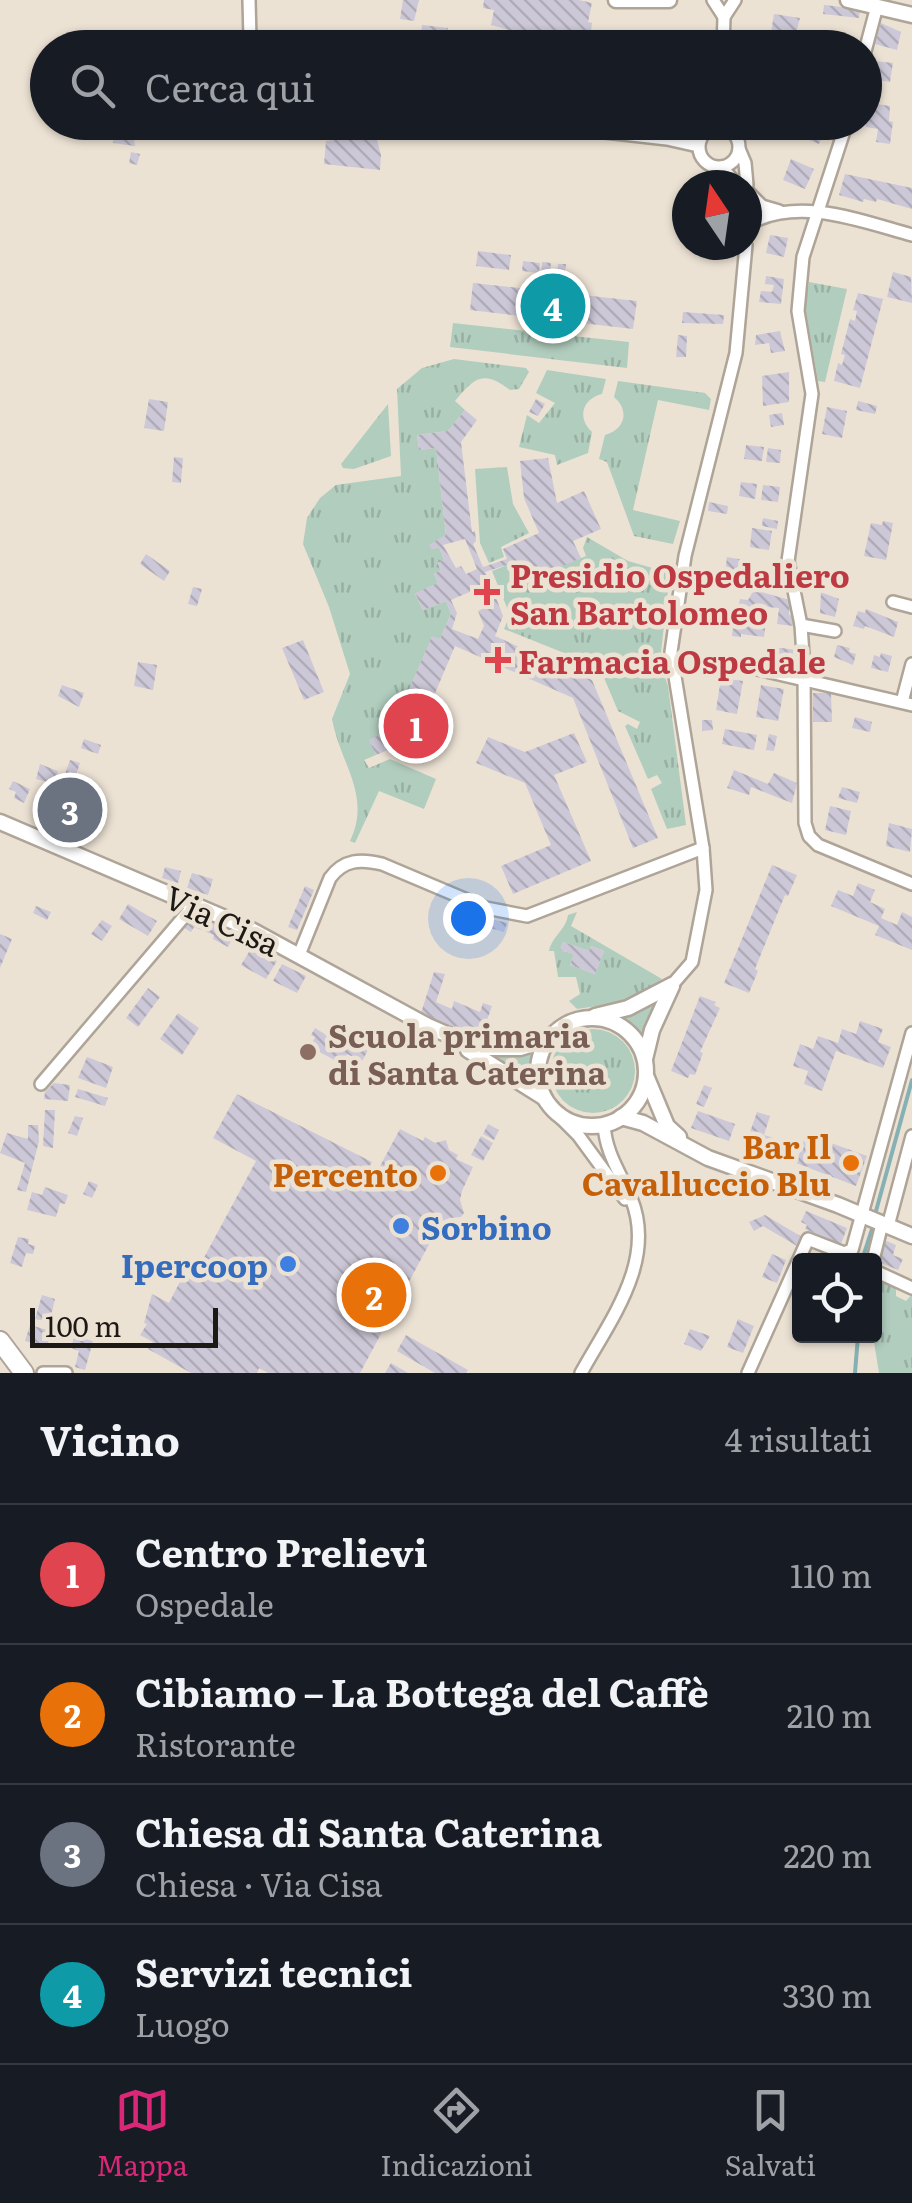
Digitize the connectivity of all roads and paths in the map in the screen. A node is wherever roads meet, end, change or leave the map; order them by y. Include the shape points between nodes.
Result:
1 (249, 0) edge
2 (616, 0) edge
3 (669, 0) edge
4 (713, 0) edge
5 (736, 0) edge
6 (848, 0) edge
7 (877, 3) edge
8 (912, 16) edge
9 (724, 17) junction
10 (250, 30) edge
11 (724, 30) edge
12 (870, 30) edge
13 (708, 140) edge
14 (736, 140) edge
15 (841, 140) edge
16 (738, 149) junction
17 (722, 167) junction
18 (724, 170) edge
19 (745, 170) edge
20 (762, 206) edge
21 (780, 211) junction
22 (815, 213) junction
23 (762, 222) edge
24 (912, 234) edge
25 (745, 260) edge
26 (893, 602) dead end
27 (912, 607) edge
28 (801, 624) junction
29 (835, 631) dead end
30 (723, 661) dead end
31 (912, 664) edge
32 (804, 678) junction
33 (907, 703) edge
34 (0, 822) edge
35 (703, 848) junction
36 (912, 884) edge
37 (194, 905) junction
38 (299, 955) junction
39 (672, 985) junction
40 (582, 1019) junction
41 (438, 1031) junction
42 (912, 1033) edge
43 (550, 1039) junction
44 (645, 1065) junction
45 (41, 1084) dead end
46 (543, 1097) junction
47 (559, 1116) junction
48 (621, 1117) junction
49 (604, 1125) junction
50 (912, 1136) edge
51 (708, 1158) junction
52 (636, 1215) junction
53 (862, 1216) junction
54 (885, 1225) junction
55 (912, 1236) edge
56 (877, 1253) edge
57 (882, 1274) edge
58 (912, 1288) edge
59 (0, 1341) edge
60 (24, 1373) edge
61 (43, 1373) edge
62 (66, 1373) edge
63 (581, 1373) edge
64 (748, 1373) edge

1 - 10 street
2 - 3 street
4 - 9 street
5 - 9 street
6 - 7 street
7 - 8 street
7 - 12 street
9 - 11 street
13 - 17 street via 705,162
14 - 16 street
15 - 22 street
16 - 17 street
16 - 19 street
17 - 18 street
20 - 21 street
21 - 22 street
21 - 23 street
22 - 24 street
22 - 28 street via 798,311 812,394 788,561
25 - 35 street via 736,352 688,540 671,652
26 - 27 street
28 - 29 street
28 - 32 street
30 - 32 street
31 - 33 street
32 - 33 street
32 - 36 street via 808,836
34 - 37 street, Via Cisa
35 - 38 street via 527,916 486,908 382,864 348,862 330,878
35 - 39 street via 700,929 692,962
37 - 38 street, Via Cisa
37 - 45 street
38 - 41 street, Via Cisa
39 - 40 street via 628,1008
39 - 44 street
40 - 43 street
40 - 44 street via 615,1024 638,1046
41 - 43 street, Via Cisa via 478,1048 520,1048
41 - 46 street, Via Cisa
42 - 53 street
43 - 46 street via 538,1067
44 - 48 street via 641,1094
44 - 51 street via 668,1126
46 - 47 street
47 - 49 street
47 - 52 street
48 - 49 street
48 - 51 street
49 - 52 street via 612,1165
50 - 54 street
51 - 53 street
52 - 63 street via 640,1234 632,1280
53 - 54 street
53 - 64 street via 852,1250 844,1254 808,1238
54 - 55 street
54 - 56 street
57 - 58 street
59 - 60 main road
61 - 62 street

